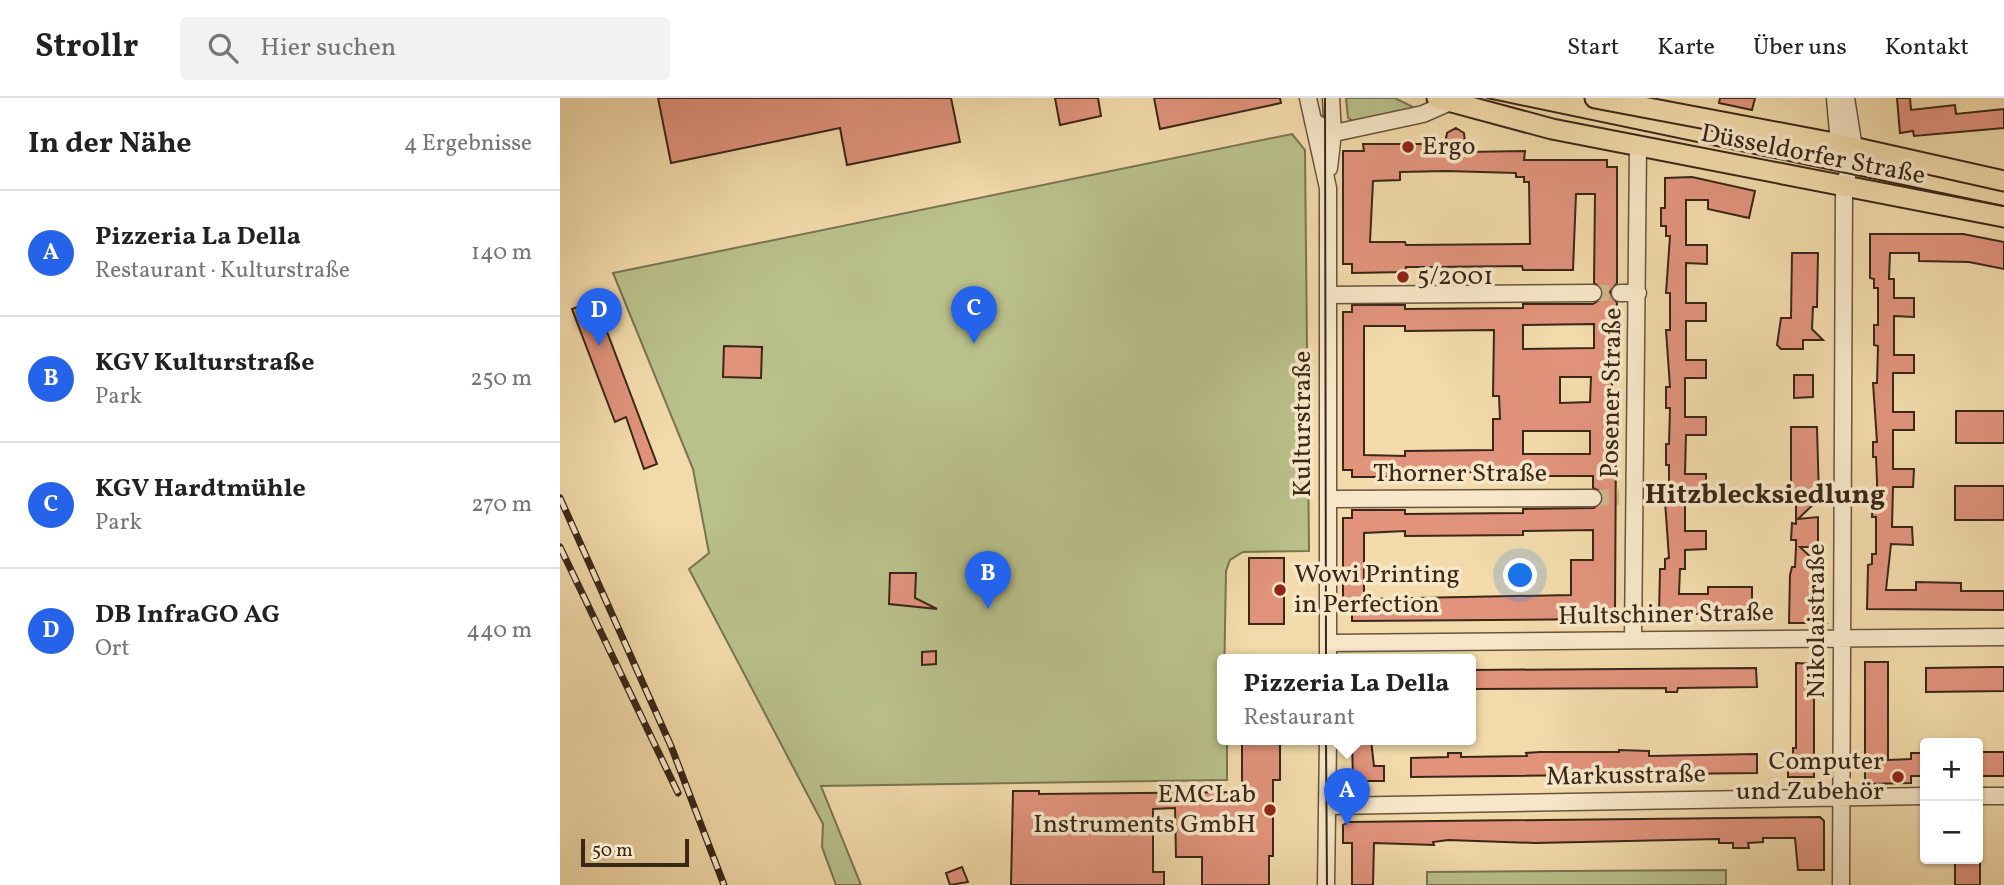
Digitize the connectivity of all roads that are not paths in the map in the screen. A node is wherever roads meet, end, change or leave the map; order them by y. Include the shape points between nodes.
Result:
1 (1308, 98) edge
2 (1331, 98) edge
3 (1595, 98) edge
4 (1835, 98) edge
5 (1846, 98) edge
6 (1443, 101) edge
7 (1313, 121) junction
8 (1333, 133) junction
9 (1846, 146) junction
10 (1638, 147) junction
11 (2004, 181) edge
12 (1327, 183) junction
13 (1844, 188) junction
14 (2004, 217) edge
15 (1593, 293) tunnel mouth
16 (1620, 293) tunnel mouth
17 (1638, 293) junction
18 (1328, 295) junction
19 (1593, 498) tunnel mouth
20 (1328, 499) junction
21 (2004, 637) edge
22 (1842, 638) junction
23 (1633, 640) junction
24 (1328, 643) junction
25 (1328, 654) edge
26 (1328, 745) edge
27 (1920, 796) edge
28 (1983, 796) edge
29 (2004, 796) edge
30 (1841, 797) junction
31 (1328, 806) junction
32 (1326, 885) edge
33 (1841, 885) edge

1 - 7 street, Kulturstraße
2 - 8 street, Kulturstraße
3 - 9 main road, Düsseldorfer Straße
4 - 9 street
5 - 9 street
6 - 8 street, Düsseldorfer Straße via 1423,114
6 - 10 main road, Düsseldorfer Straße via 1507,120
7 - 8 street
7 - 12 street, Kulturstraße
8 - 12 street, Kulturstraße
9 - 11 main road, Düsseldorfer Straße
9 - 13 street, Nikolaistraße
10 - 13 main road, Düsseldorfer Straße
10 - 17 street, Posener Straße
12 - 18 street, Kulturstraße
13 - 14 main road, Düsseldorfer Straße
13 - 22 street, Nikolaistraße
15 - 18 street
16 - 17 street
17 - 23 street, Posener Straße via 1627,497
18 - 20 street, Kulturstraße
19 - 20 street, Thorner Straße
20 - 24 street, Kulturstraße
21 - 22 street, Hultschiner Straße
22 - 23 street, Hultschiner Straße
22 - 30 street, Nikolaistraße
23 - 24 street, Hultschiner Straße
24 - 25 street, Kulturstraße
26 - 31 street
27 - 30 street, Markusstraße
28 - 29 street
30 - 31 street, Markusstraße
30 - 33 street, Nikolaistraße
31 - 32 street

